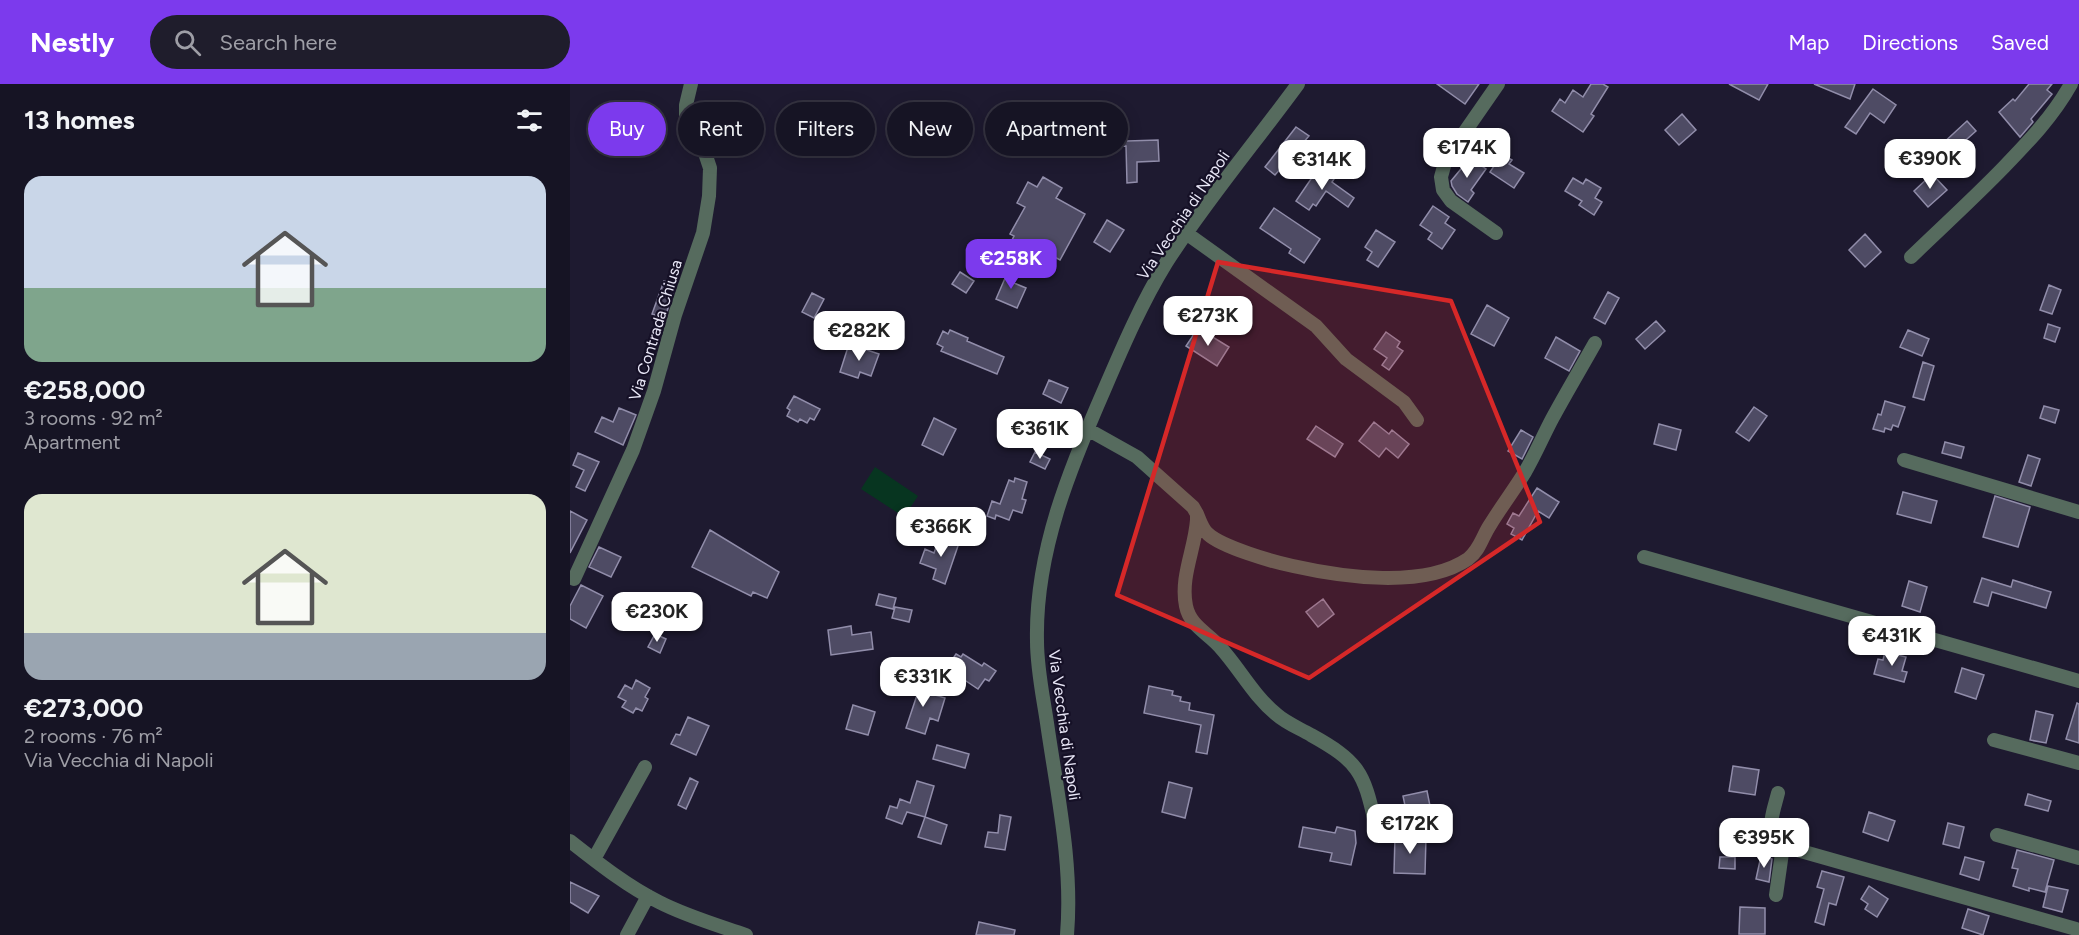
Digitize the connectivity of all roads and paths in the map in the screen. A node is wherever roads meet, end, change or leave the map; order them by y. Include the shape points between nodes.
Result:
1 (691, 84) edge
2 (1298, 84) edge
3 (1498, 84) edge
4 (2071, 84) edge
5 (1186, 233) junction
6 (1496, 233) dead end
7 (1911, 257) dead end
8 (1595, 343) dead end
9 (1417, 420) dead end
10 (1087, 429) junction
11 (1904, 460) dead end
12 (2079, 512) edge
13 (1197, 514) junction
14 (1644, 557) dead end
15 (574, 579) dead end
16 (2079, 681) edge
17 (1994, 740) dead end
18 (2079, 763) edge
19 (645, 767) dead end
20 (1778, 793) dead end
21 (1376, 823) dead end
22 (1997, 835) dead end
23 (570, 841) edge
24 (1783, 846) junction
25 (2079, 858) edge
26 (594, 859) junction
27 (1776, 895) dead end
28 (648, 896) junction
29 (2077, 927) edge
30 (627, 935) edge
31 (746, 935) edge
32 (1067, 935) edge

1 - 15 street, Via Contrada Chiusa via 686,121 710,168 703,233 633,450
2 - 5 street, Via Vecchia di Napoli
3 - 6 street via 1446,159 1441,177 1443,190 1451,201
4 - 7 street via 2042,128
5 - 9 street via 1316,326 1346,360 1404,402
5 - 10 street, Via Vecchia di Napoli via 1146,300
8 - 13 street via 1526,471 1477,550 1455,566 1426,575 1395,577 1306,569 1216,539 1206,532
10 - 13 street via 1143,462 1190,503
10 - 32 street, Via Vecchia di Napoli via 1058,509 1040,578 1037,611 1038,667 1066,852
11 - 12 street
13 - 21 street via 1185,586 1188,615 1271,710 1337,750 1355,767 1367,787
14 - 16 street
17 - 18 street
19 - 26 street
20 - 24 street via 1770,832
22 - 25 street
23 - 26 street
24 - 27 street
24 - 29 street
26 - 28 street
28 - 30 street
28 - 31 street

